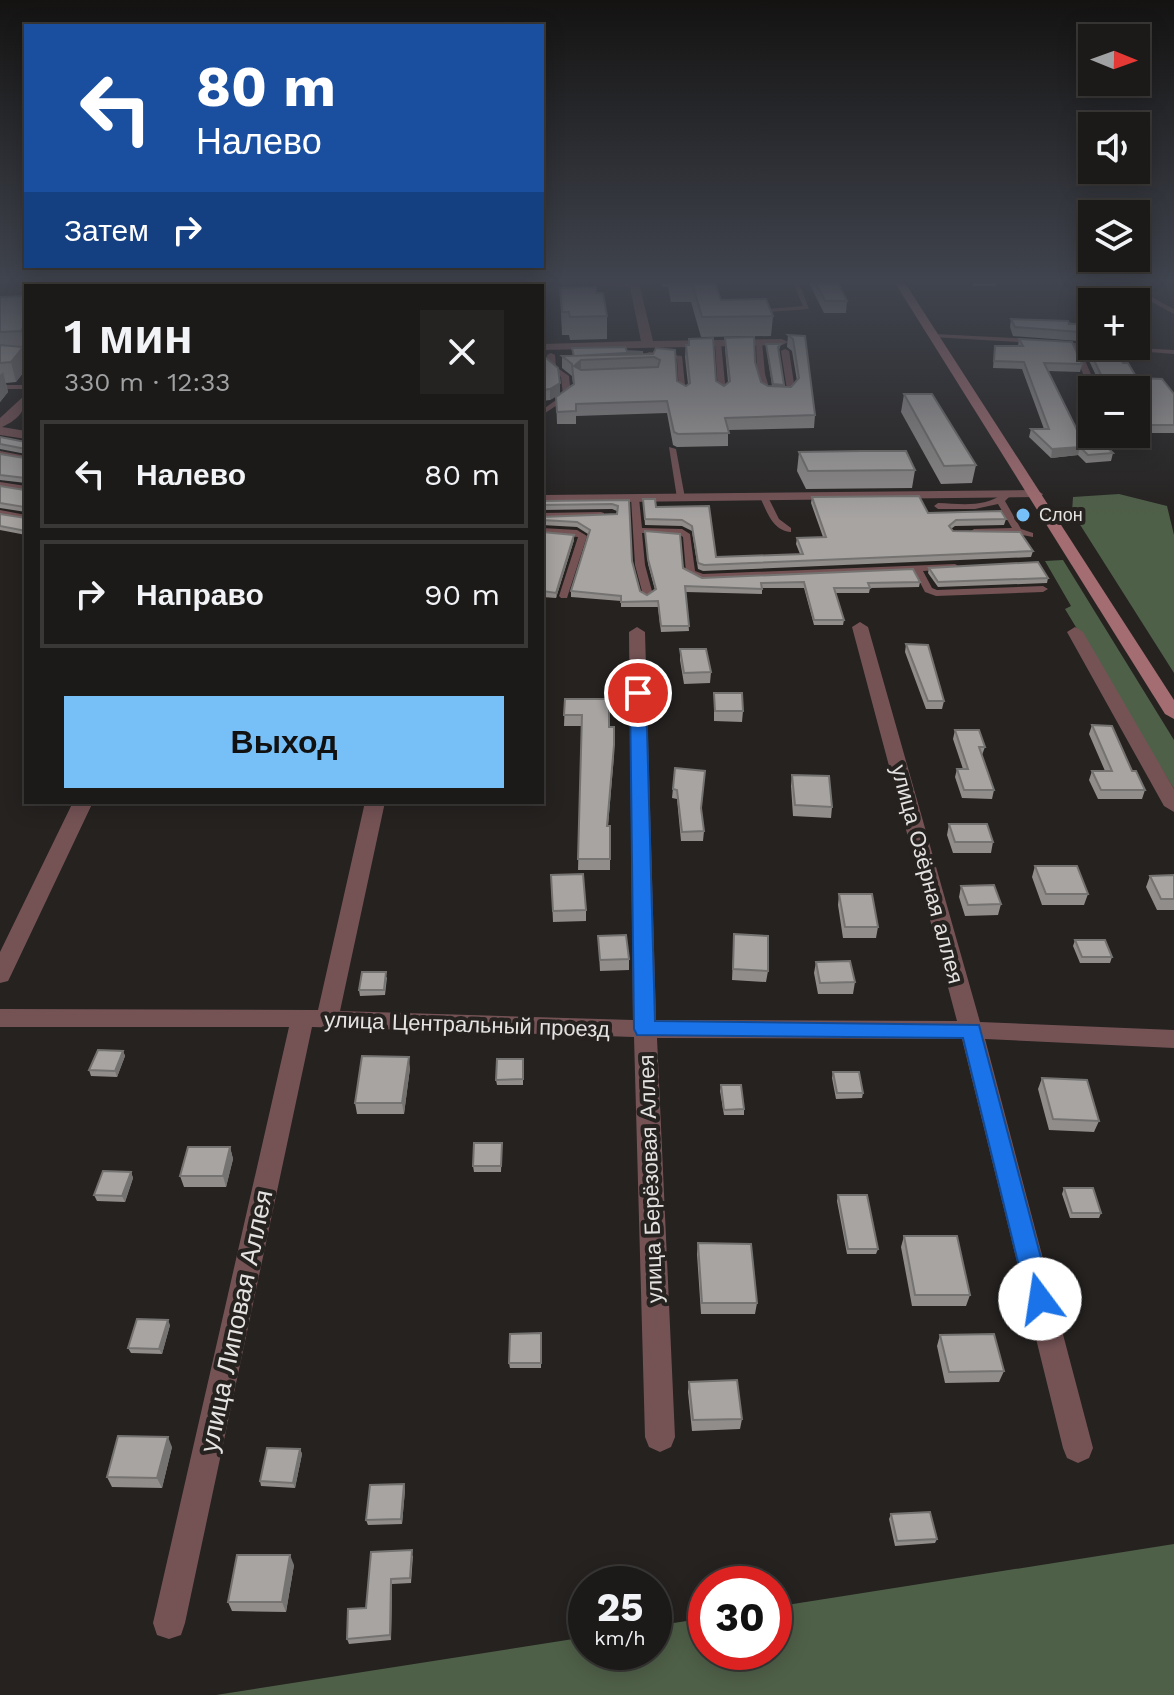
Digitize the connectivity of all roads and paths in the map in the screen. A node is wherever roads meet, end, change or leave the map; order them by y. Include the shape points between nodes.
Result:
1 (550, 362) edge
2 (680, 362) edge
3 (720, 362) edge
4 (760, 362) edge
5 (787, 362) edge
6 (951, 362) edge
7 (0, 387) edge
8 (24, 387) edge
9 (683, 393) edge
10 (722, 393) edge
11 (24, 401) edge
12 (544, 412) edge
13 (0, 424) edge
14 (0, 431) edge
15 (24, 435) edge
16 (672, 449) edge
17 (0, 453) edge
18 (24, 458) edge
19 (0, 485) edge
20 (24, 489) edge
21 (1036, 494) junction
22 (764, 497) junction
23 (635, 498) junction
24 (681, 498) junction
25 (1004, 498) junction
26 (544, 499) edge
27 (938, 506) dead end
28 (0, 513) edge
29 (612, 515) edge
30 (544, 516) edge
31 (24, 518) edge
32 (637, 530) junction
33 (788, 530) dead end
34 (544, 531) edge
35 (1018, 531) junction
36 (955, 532) edge
37 (1030, 535) dead end
38 (960, 566) edge
39 (917, 568) junction
40 (1043, 589) dead end
41 (648, 595) edge
42 (564, 596) dead end
43 (860, 627) dead end
44 (637, 632) dead end
45 (1075, 632) dead end
46 (1174, 714) edge
47 (82, 804) edge
48 (374, 804) edge
49 (1174, 806) edge
50 (0, 975) edge
51 (0, 1018) edge
52 (315, 1019) junction
53 (645, 1029) junction
54 (971, 1030) junction
55 (1174, 1039) edge
56 (660, 1437) dead end
57 (1078, 1448) dead end
58 (169, 1623) dead end

1 - 12 lane via 565,376 567,396
2 - 9 lane
3 - 10 lane
4 - 5 lane via 767,393 787,394 791,390
6 - 21 main road
7 - 8 lane
11 - 13 street
14 - 15 street
16 - 24 lane
17 - 18 lane
19 - 20 lane
21 - 25 street
21 - 46 main road
22 - 24 street
22 - 25 street
22 - 33 lane via 775,520
23 - 24 street
23 - 26 street
23 - 32 lane
25 - 27 lane via 988,505
25 - 35 lane
28 - 31 lane
29 - 30 lane
32 - 39 lane via 682,532 687,536 691,573 702,577
32 - 41 lane
34 - 42 lane via 583,536
35 - 36 lane
35 - 37 lane
38 - 39 lane
39 - 40 lane via 928,590 936,593
43 - 54 street, улица Озёрная аллея
44 - 53 street, улица Берёзовая Аллея
45 - 49 street
47 - 50 street
48 - 52 street, улица Липовая Аллея
51 - 52 street, улица Центральный проезд
52 - 53 street, улица Центральный проезд
52 - 58 street, улица Липовая Аллея
53 - 54 street, улица Центральный проезд
53 - 56 street, улица Берёзовая Аллея
54 - 55 street, улица Центральный проезд
54 - 57 street, улица Озёрная аллея

